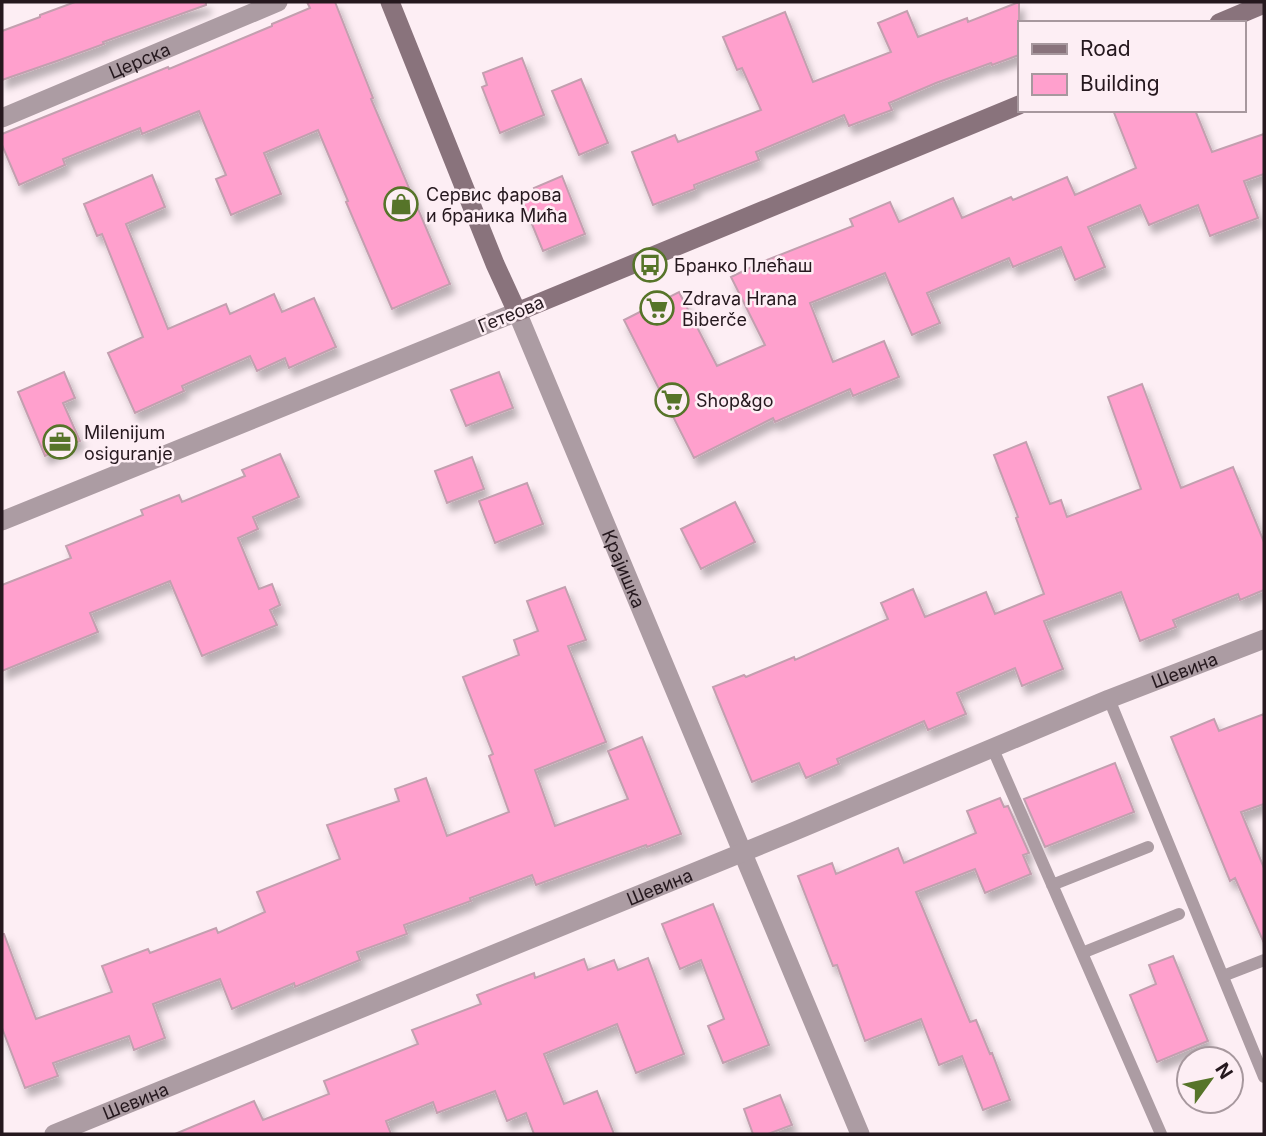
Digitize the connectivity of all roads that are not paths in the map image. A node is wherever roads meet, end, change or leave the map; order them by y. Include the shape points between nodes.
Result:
1 (278, 2) edge
2 (390, 2) edge
3 (1264, 4) edge
4 (1224, 21) edge
5 (1018, 105) edge
6 (2, 118) edge
7 (517, 312) junction
8 (2, 521) edge
9 (1264, 639) edge
10 (1109, 699) junction
11 (992, 747) junction
12 (1148, 847) dead end
13 (743, 852) junction
14 (1052, 885) junction
15 (1179, 914) dead end
16 (1082, 953) junction
17 (1264, 960) edge
18 (1223, 976) junction
19 (1263, 1071) edge
20 (54, 1134) edge
21 (860, 1134) edge
22 (1161, 1134) edge

1 - 6 street, Церска
2 - 7 main road, Крајишка
3 - 4 main road
5 - 7 main road, Гетеова
7 - 8 street, Гетеова
7 - 13 street, Крајишка
9 - 10 street, Шевина
10 - 11 street, Шевина
10 - 18 lane
11 - 13 street, Шевина
11 - 14 lane
12 - 14 lane
13 - 20 street, Шевина
13 - 21 street, Крајишка
14 - 16 lane
15 - 16 lane
16 - 22 lane
17 - 18 lane
18 - 19 lane

